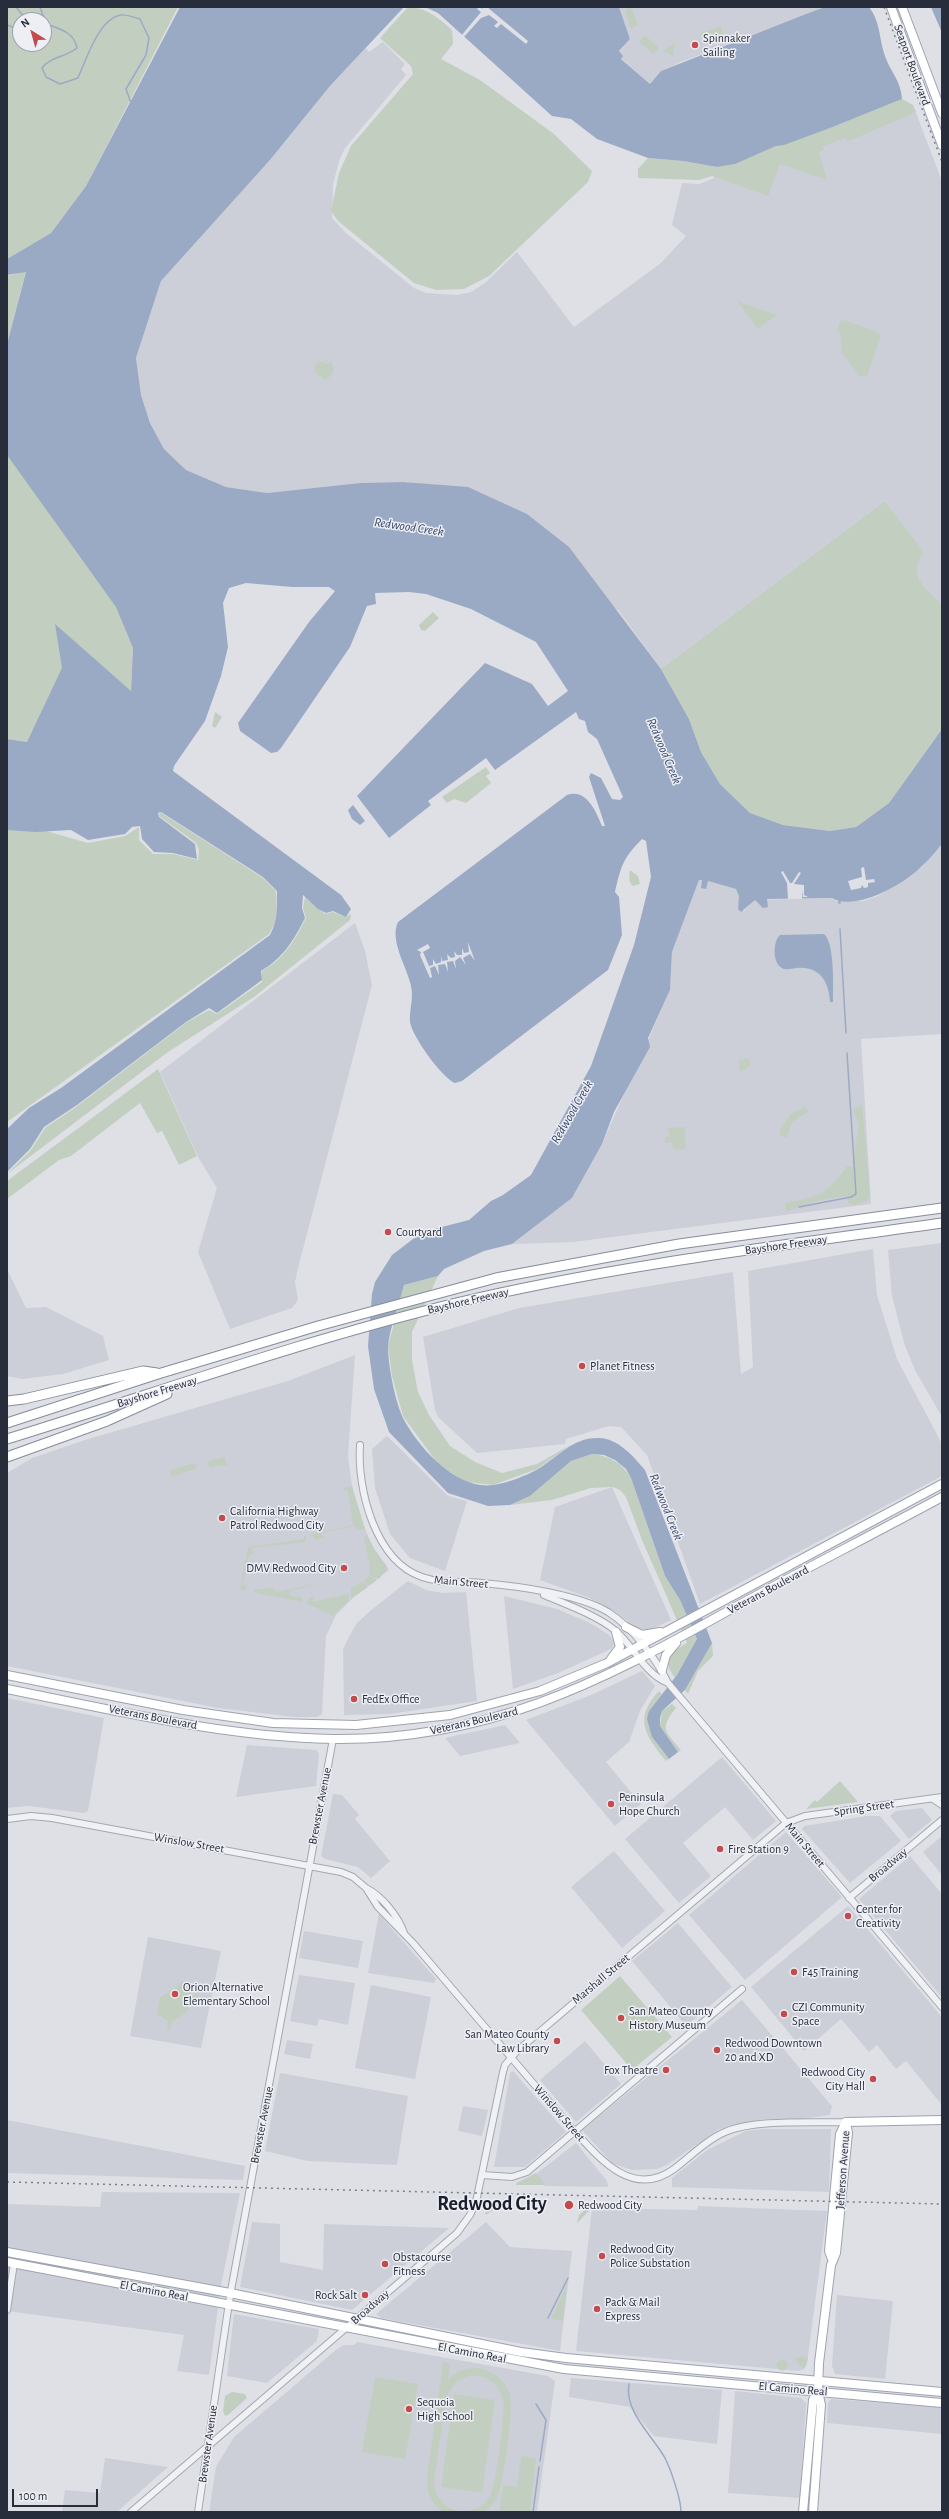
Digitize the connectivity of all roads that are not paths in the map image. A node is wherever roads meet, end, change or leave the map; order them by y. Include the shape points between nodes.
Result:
1 (890, 7) edge
2 (902, 7) edge
3 (942, 113) edge
4 (942, 145) edge
5 (942, 1208) edge
6 (942, 1223) edge
7 (158, 1374) junction
8 (206, 1377) junction
9 (7, 1400) edge
10 (7, 1423) edge
11 (7, 1439) edge
12 (360, 1445) dead end
13 (7, 1457) edge
14 (942, 1484) edge
15 (942, 1497) edge
16 (535, 1591) junction
17 (626, 1627) junction
18 (672, 1629) junction
19 (616, 1632) junction
20 (679, 1639) junction
21 (643, 1644) junction
22 (634, 1649) junction
23 (650, 1655) junction
24 (641, 1659) junction
25 (607, 1663) junction
26 (662, 1670) junction
27 (7, 1675) edge
28 (27, 1680) junction
29 (668, 1683) junction
30 (7, 1689) edge
31 (521, 1697) junction
32 (491, 1705) junction
33 (160, 1706) junction
34 (112, 1709) junction
35 (510, 1714) junction
36 (333, 1739) junction
37 (942, 1797) edge
38 (933, 1799) junction
39 (942, 1805) edge
40 (7, 1819) edge
41 (942, 1820) edge
42 (786, 1823) junction
43 (942, 1827) edge
44 (928, 1832) junction
45 (309, 1866) junction
46 (849, 1898) junction
47 (742, 1989) dead end
48 (942, 2007) edge
49 (511, 2057) junction
50 (942, 2120) edge
51 (846, 2122) junction
52 (575, 2132) junction
53 (482, 2175) junction
54 (7, 2252) edge
55 (10, 2262) edge
56 (230, 2293) junction
57 (229, 2304) junction
58 (7, 2310) edge
59 (356, 2320) junction
60 (346, 2328) junction
61 (818, 2381) junction
62 (818, 2392) junction
63 (942, 2392) edge
64 (942, 2403) edge
65 (208, 2446) junction
66 (815, 2482) junction
67 (805, 2510) edge
68 (131, 2512) edge
69 (198, 2512) edge
70 (813, 2512) edge

1 - 4 main road, Seaport Boulevard
2 - 3 main road, Seaport Boulevard
5 - 7 highway, Bayshore Freeway via 642,1250 561,1265 363,1313
6 - 8 highway, Bayshore Freeway via 630,1267 456,1303 362,1328
7 - 9 highway via 143,1371 24,1399
7 - 10 highway, Bayshore Freeway
8 - 11 highway, Bayshore Freeway
8 - 13 highway via 120,1415
12 - 16 street, Main Street via 361,1481 367,1506 378,1535 405,1567 433,1580 481,1582
14 - 18 main road, Veterans Boulevard
15 - 20 main road, Veterans Boulevard
16 - 17 street, Main Street via 569,1597 608,1612
16 - 19 street, Main Street via 598,1619
17 - 18 main road via 642,1635
17 - 21 street, Main Street
18 - 21 main road, Veterans Boulevard
19 - 22 street, Main Street
19 - 25 main road via 620,1646
20 - 23 main road, Veterans Boulevard
20 - 26 main road via 666,1655
21 - 22 main road, Veterans Boulevard
21 - 23 street, Main Street
22 - 24 street, Main Street
22 - 25 main road, Veterans Boulevard
23 - 24 main road, Veterans Boulevard
23 - 26 street, Main Street
24 - 29 street, Main Street via 657,1678
24 - 35 main road, Veterans Boulevard via 574,1691
25 - 31 main road, Veterans Boulevard
26 - 29 street, Main Street
27 - 28 main road, Veterans Boulevard
28 - 30 main road
28 - 33 main road, Veterans Boulevard
29 - 42 street, Main Street
30 - 34 main road, Veterans Boulevard
31 - 32 main road, Veterans Boulevard
31 - 35 main road
32 - 33 main road, Veterans Boulevard via 426,1719 338,1725 264,1722
32 - 35 main road
33 - 34 main road via 146,1710
34 - 36 main road, Veterans Boulevard via 233,1732
35 - 36 main road, Veterans Boulevard via 428,1732 378,1738
36 - 45 street, Brewster Avenue
37 - 38 street, Spring Street
38 - 39 street
38 - 42 street, Spring Street via 805,1816
40 - 45 street, Winslow Street via 31,1816 52,1818
41 - 44 street, Broadway
42 - 46 street, Main Street
42 - 49 street, Marshall Street
43 - 44 street, Broadway
44 - 46 street, Broadway
45 - 49 street, Winslow Street via 341,1872 374,1892 400,1922 404,1933
45 - 56 street, Brewster Avenue
46 - 48 street, Main Street
47 - 52 street via 657,2059
49 - 52 street, Winslow Street
49 - 53 street, Marshall Street via 503,2072
50 - 51 main road
51 - 52 street, Winslow Street via 756,2125 725,2132 672,2170 652,2178 634,2177 613,2170
51 - 61 main road, Jefferson Avenue via 848,2133 836,2254 832,2259
52 - 53 street via 527,2172 512,2177
53 - 59 street, Broadway via 474,2209 457,2233
54 - 56 main road, El Camino Real
55 - 57 main road, El Camino Real
55 - 58 street
56 - 57 street, Brewster Avenue
56 - 59 main road, El Camino Real
57 - 60 main road, El Camino Real
57 - 65 street, Brewster Avenue
59 - 60 street, Broadway
59 - 61 main road, El Camino Real via 566,2358
60 - 62 main road, El Camino Real via 564,2369
60 - 65 street, Broadway
61 - 62 main road, Jefferson Avenue
61 - 63 main road, El Camino Real
62 - 64 main road, El Camino Real
62 - 66 main road, Jefferson Avenue via 821,2405
62 - 67 main road, Jefferson Avenue via 812,2400
65 - 68 street, Broadway
65 - 69 street, Brewster Avenue
66 - 67 main road
66 - 70 main road, Jefferson Avenue

